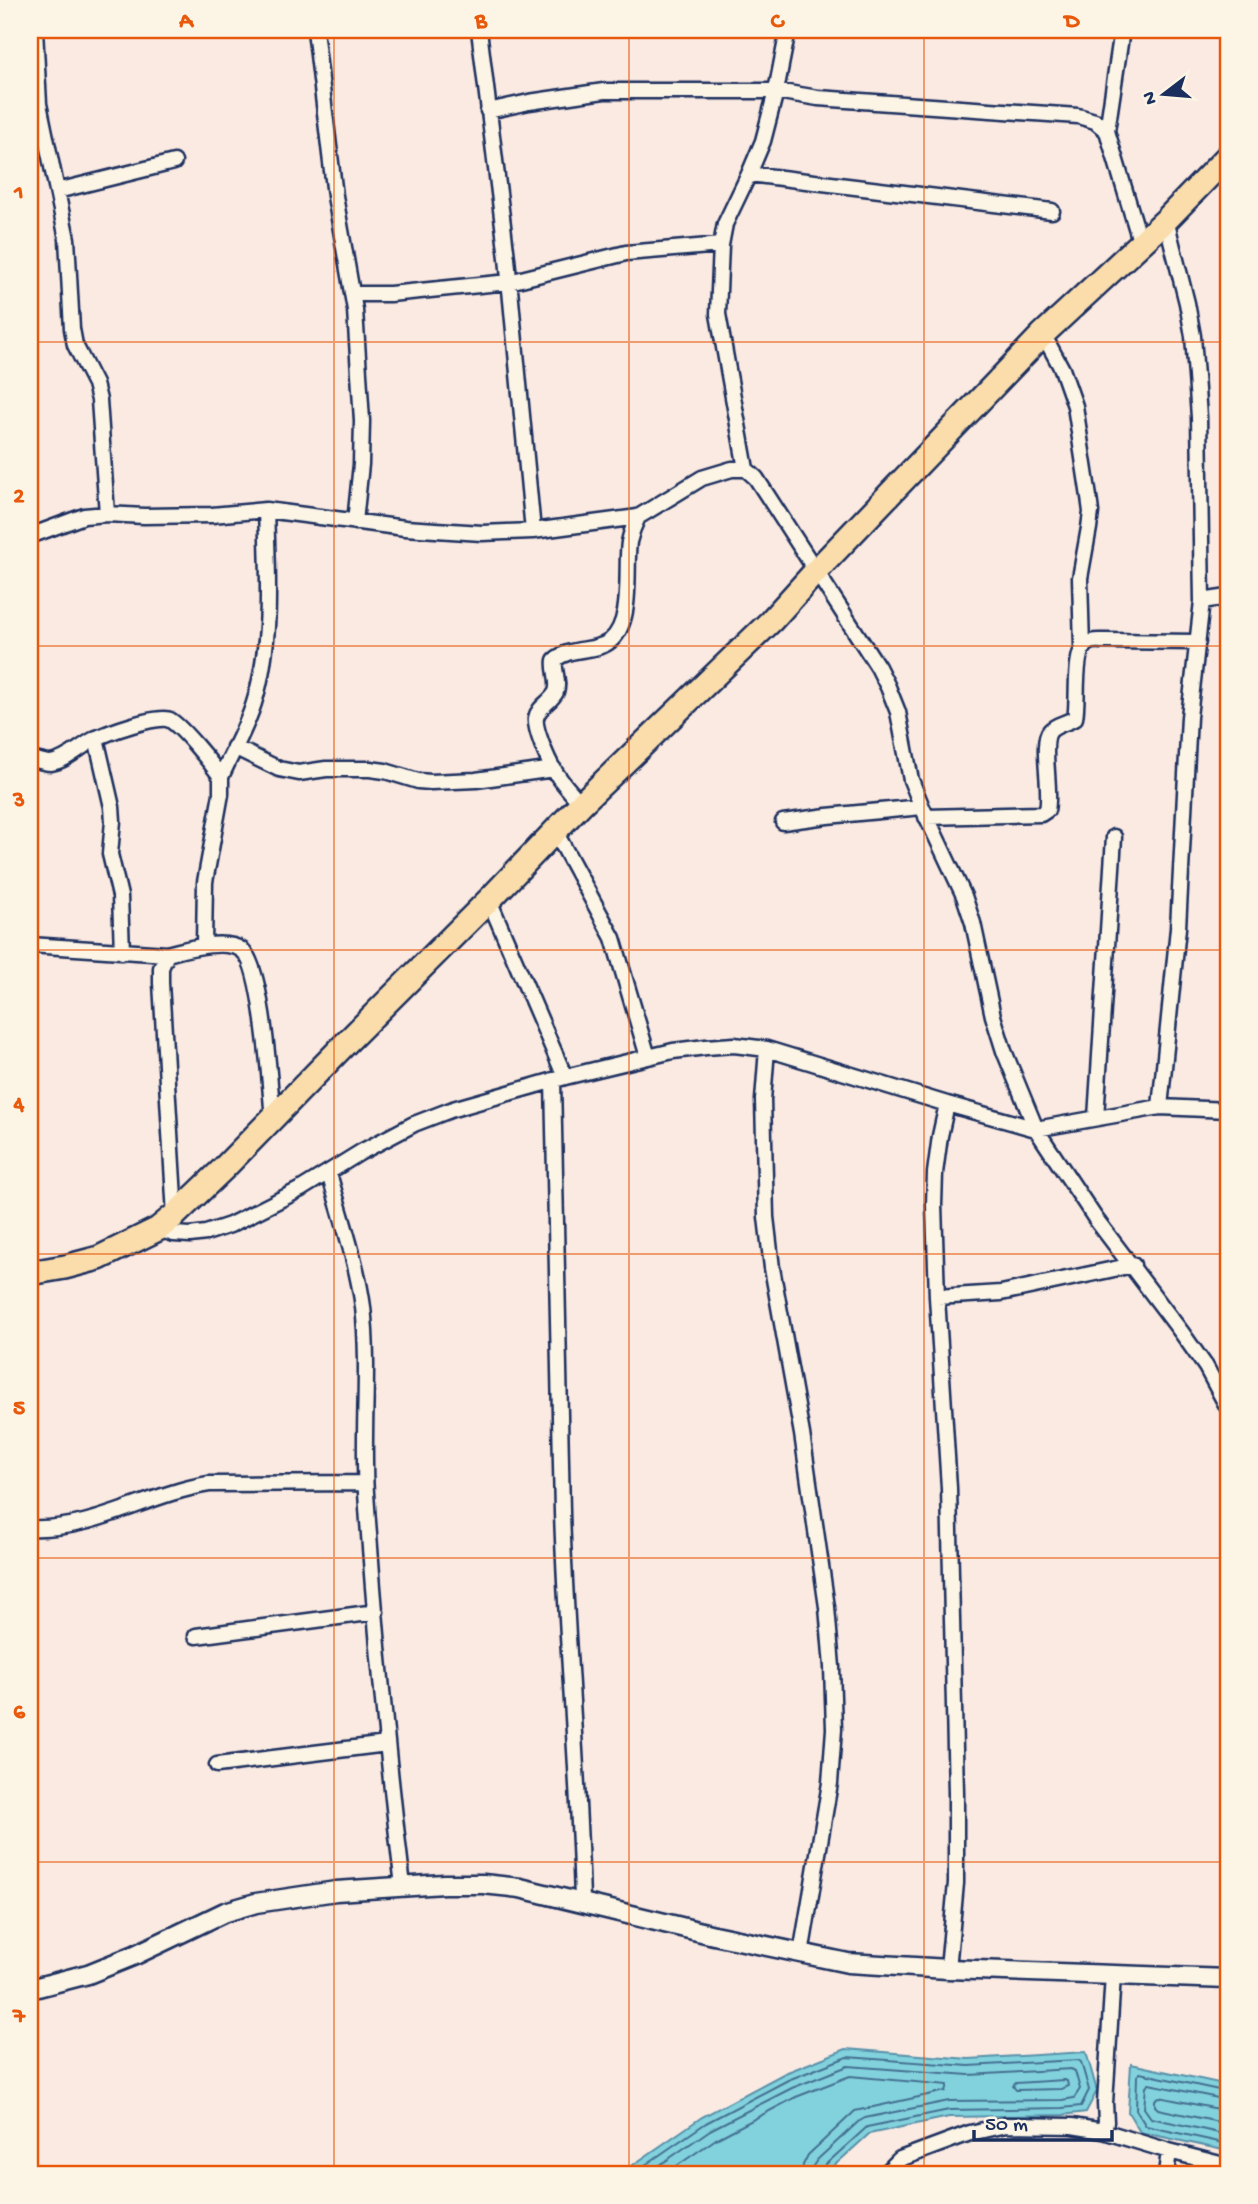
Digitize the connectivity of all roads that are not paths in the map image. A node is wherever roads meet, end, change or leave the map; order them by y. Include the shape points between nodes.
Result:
1 (36, 30) edge
2 (315, 30) edge
3 (479, 30) edge
4 (788, 30) edge
5 (1122, 30) edge
6 (776, 91) junction
7 (488, 111) junction
8 (1107, 131) junction
9 (1228, 156) edge
10 (174, 162) dead end
11 (749, 174) junction
12 (57, 191) junction
13 (1052, 211) dead end
14 (1166, 220) junction
15 (1141, 244) junction
16 (721, 245) junction
17 (509, 282) junction
18 (352, 294) junction
19 (1043, 334) junction
20 (746, 469) junction
21 (267, 510) junction
22 (107, 514) junction
23 (638, 517) junction
24 (355, 522) junction
25 (533, 531) junction
26 (30, 536) edge
27 (817, 570) junction
28 (1228, 597) edge
29 (1202, 601) junction
30 (1198, 642) junction
31 (1082, 647) junction
32 (96, 738) junction
33 (234, 747) junction
34 (30, 758) edge
35 (554, 769) junction
36 (221, 777) junction
37 (581, 804) junction
38 (924, 812) junction
39 (783, 822) dead end
40 (555, 831) junction
41 (1114, 837) dead end
42 (489, 900) junction
43 (30, 945) edge
44 (204, 945) junction
45 (122, 952) junction
46 (167, 954) junction
47 (767, 1049) junction
48 (648, 1056) junction
49 (559, 1078) junction
50 (947, 1104) junction
51 (1160, 1107) junction
52 (1228, 1110) edge
53 (1096, 1118) junction
54 (272, 1119) junction
55 (1036, 1129) junction
56 (328, 1173) junction
57 (166, 1222) junction
58 (1133, 1265) junction
59 (30, 1273) edge
60 (937, 1297) junction
61 (1228, 1408) edge
62 (365, 1483) junction
63 (30, 1528) edge
64 (376, 1612) junction
65 (196, 1636) dead end
66 (387, 1744) junction
67 (217, 1765) dead end
68 (403, 1886) junction
69 (582, 1902) junction
70 (801, 1954) junction
71 (948, 1969) junction
72 (1113, 1975) junction
73 (1228, 1979) edge
74 (30, 1989) edge
75 (1103, 2132) junction
76 (1169, 2151) junction
77 (1228, 2166) edge
78 (885, 2174) edge
79 (1166, 2174) edge

1 - 12 street via 38,104
2 - 18 street
3 - 7 street
4 - 6 street
5 - 8 street
6 - 7 street via 604,91
6 - 8 street via 818,98 1078,116
6 - 11 street
7 - 17 street
8 - 15 street
9 - 14 main road
10 - 12 street
11 - 13 street
11 - 16 street via 725,224
12 - 22 street via 67,239 75,345 99,400
14 - 15 main road
14 - 29 street via 1193,336
15 - 19 main road
16 - 17 street via 626,253
16 - 20 street via 718,314
17 - 18 street via 390,295
17 - 25 street
18 - 24 street via 362,421
19 - 27 main road
19 - 31 street via 1072,397 1089,497 1080,578
20 - 23 street via 702,478
20 - 27 street
21 - 22 street via 212,515
21 - 24 street
21 - 33 street via 261,678
22 - 26 street via 85,516
23 - 25 street
23 - 35 street via 631,531 626,607 618,631 611,641 555,660 555,695 536,718
24 - 25 street via 482,533
27 - 37 main road via 771,621
27 - 38 street via 888,687 898,712 911,780
28 - 29 street
29 - 30 street
30 - 31 street via 1104,641
30 - 51 street
31 - 38 street via 1075,718 1050,731 1045,741 1050,798 1046,810 1041,814
32 - 34 street via 59,761
32 - 36 street via 152,719 170,720
32 - 45 street via 112,807 110,854 120,896
33 - 35 street via 279,769 299,773 370,769 431,782
33 - 36 street
35 - 37 street
36 - 44 street via 205,882
37 - 40 main road
38 - 39 street
38 - 55 street via 973,923 993,1016
40 - 42 main road
40 - 48 street via 613,938
41 - 53 street
42 - 49 street
42 - 54 main road
43 - 45 street
44 - 46 street
44 - 54 street via 240,948 249,957 265,1042
45 - 46 street
46 - 57 street via 160,983
47 - 48 street via 706,1046
47 - 50 street
47 - 70 street via 763,1100 766,1217 802,1434 832,1667 830,1783
48 - 49 street
49 - 56 street via 414,1124
49 - 69 street via 563,1548
50 - 55 street
50 - 60 street via 935,1173
51 - 52 street
51 - 53 street
53 - 55 street
54 - 57 main road
55 - 58 street
56 - 57 street via 206,1233 174,1234
56 - 62 street via 363,1305
57 - 59 main road via 99,1258
58 - 60 street via 1001,1293
58 - 61 street via 1206,1367
60 - 71 street via 949,1488 956,1793 956,1882
62 - 63 street via 209,1484 87,1523
62 - 64 street
64 - 65 street
64 - 66 street
66 - 67 street
66 - 68 street
68 - 69 street via 483,1884
68 - 74 street via 256,1903 225,1912 88,1974
69 - 70 street
70 - 71 street via 848,1963
71 - 72 street
72 - 73 street
72 - 75 street
75 - 76 street
75 - 78 street via 1072,2126 1006,2125 900,2159
76 - 77 street
76 - 79 street

